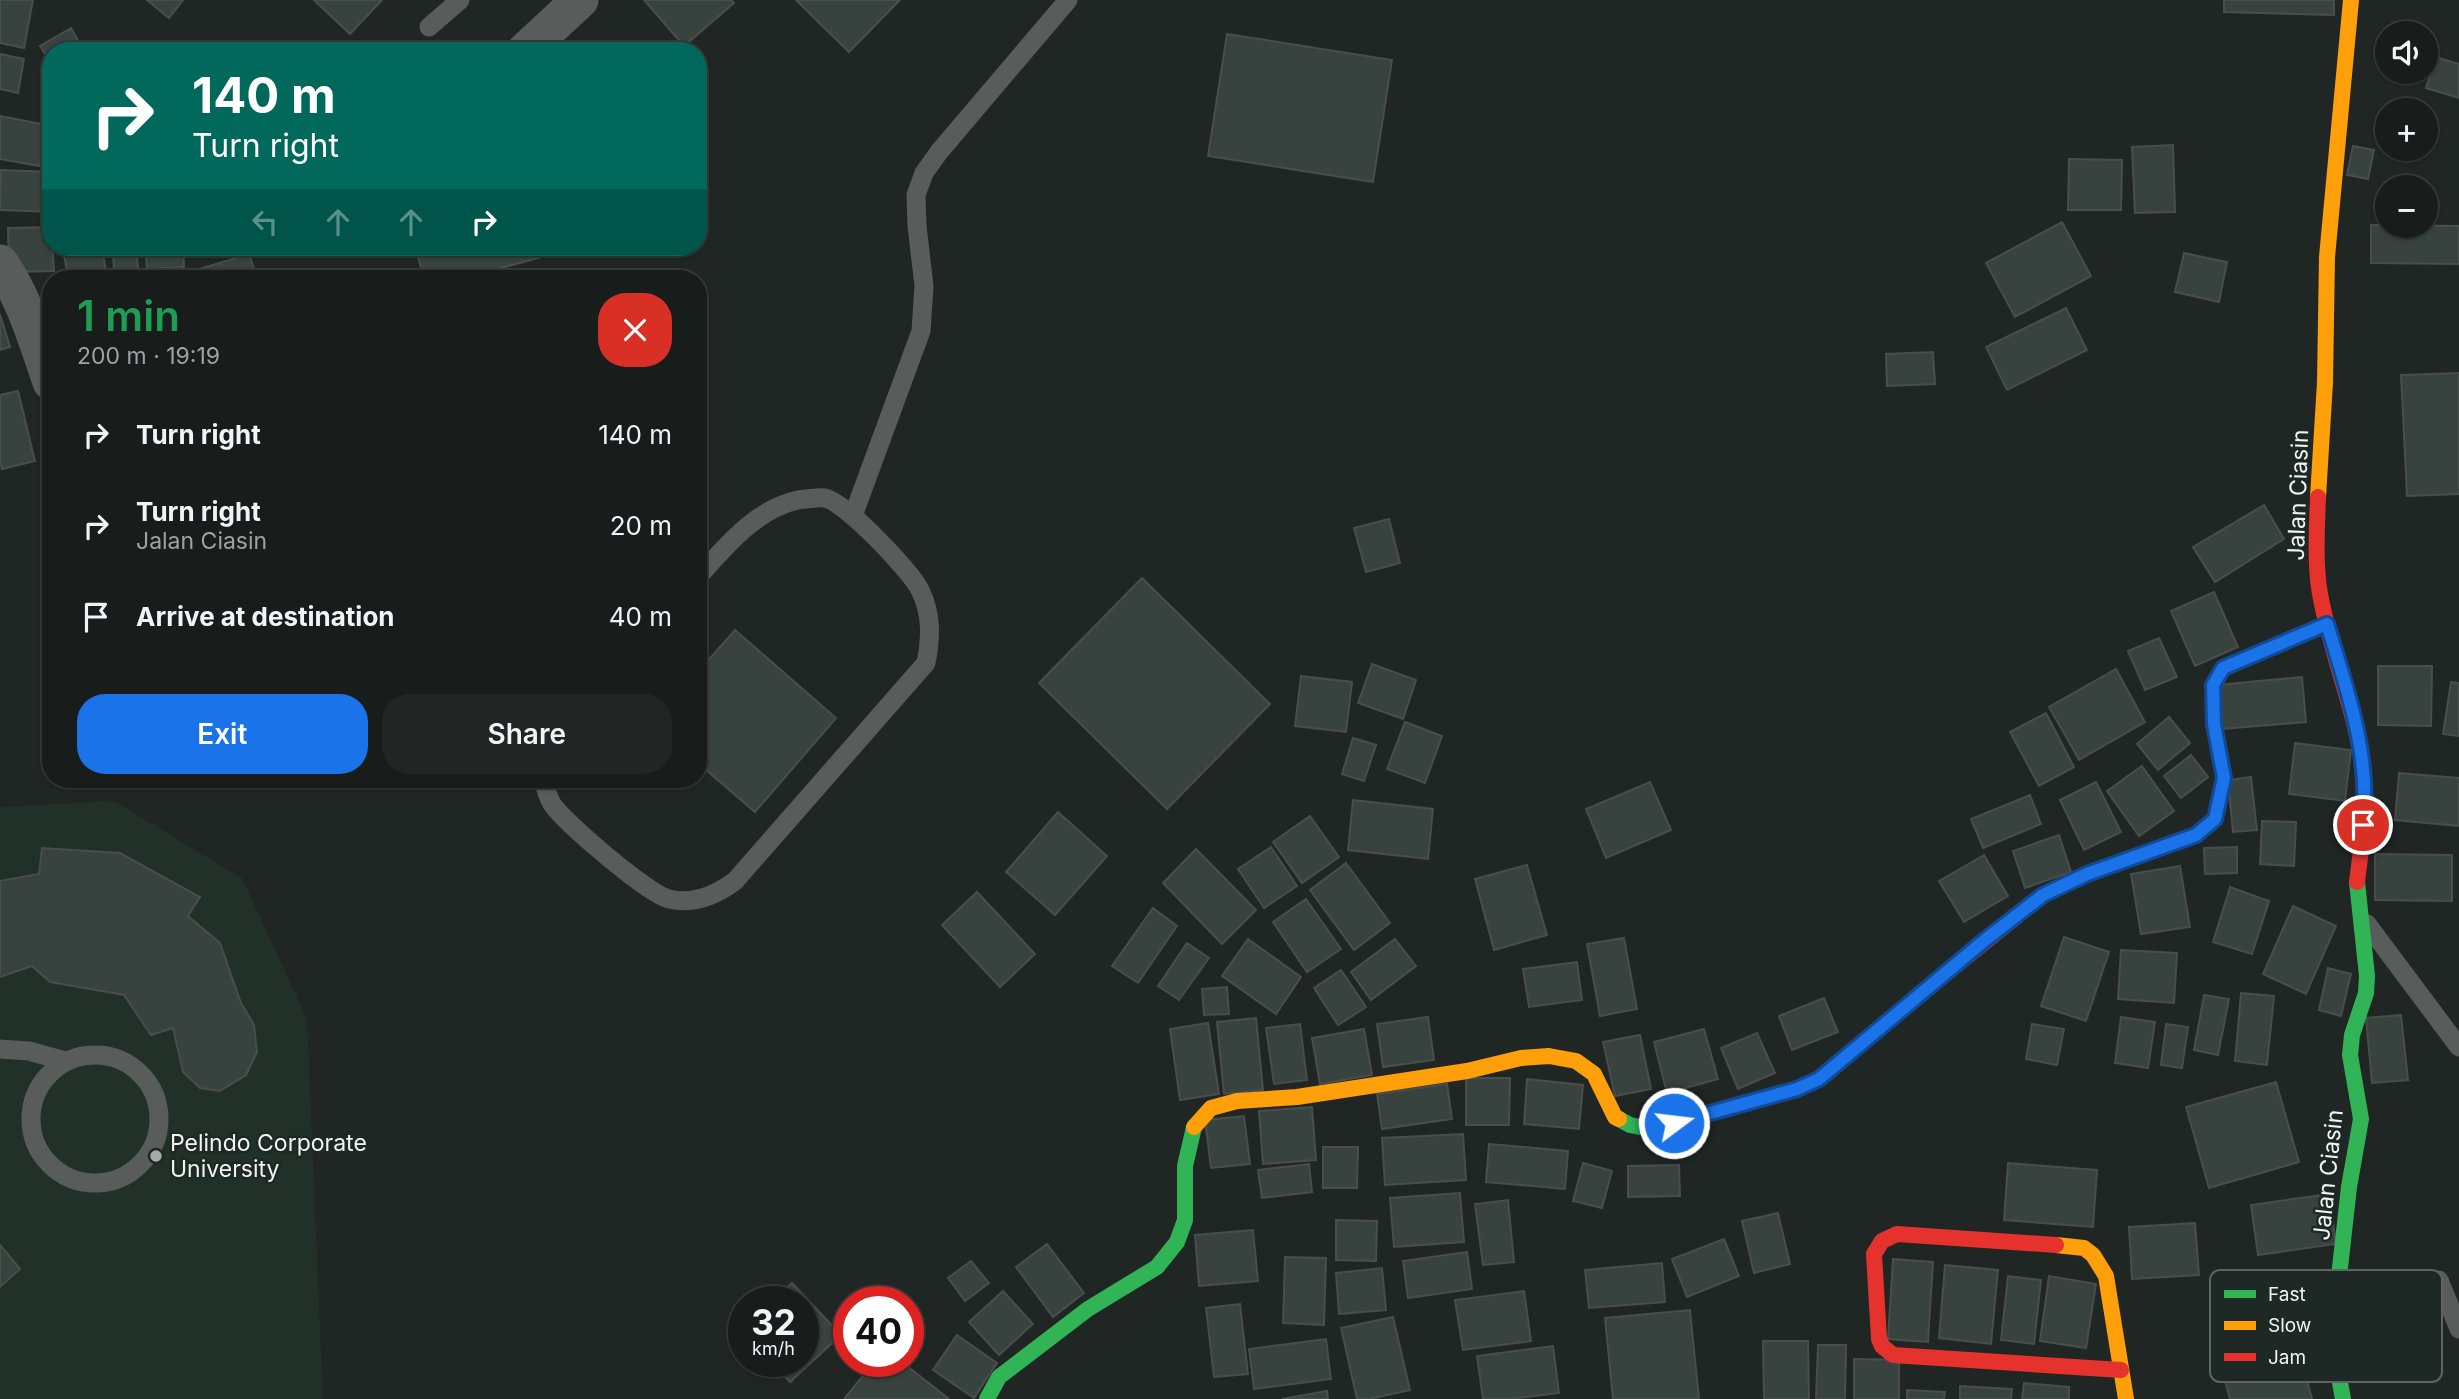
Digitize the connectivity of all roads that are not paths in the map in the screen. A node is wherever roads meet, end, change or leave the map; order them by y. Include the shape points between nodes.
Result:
1 (460, 0) edge
2 (580, 0) edge
3 (1068, 0) edge
4 (2351, 0) edge
5 (429, 27) dead end
6 (536, 42) edge
7 (0, 263) edge
8 (42, 357) edge
9 (853, 516) junction
10 (707, 568) edge
11 (2327, 624) junction
12 (546, 788) edge
13 (2362, 918) junction
14 (2459, 1047) edge
15 (0, 1049) edge
16 (65, 1061) junction
17 (2340, 1270) edge
18 (2442, 1287) edge
19 (2459, 1329) edge
20 (2121, 1370) junction
21 (987, 1399) edge
22 (2126, 1399) edge

1 - 5 lane
2 - 6 street
3 - 9 lane via 924,173 915,208 924,286 921,331
4 - 11 street, Jalan Ciasin via 2327,257 2316,536
7 - 8 street via 14,285
9 - 10 lane via 825,498 780,506 750,523
9 - 12 lane via 921,591 931,639 926,663 734,881 718,892 688,901 651,892 563,817
11 - 13 street, Jalan Ciasin via 2350,700 2364,774 2357,887
11 - 21 street via 2223,668 2213,685 2214,724 2224,778 2215,819 2196,835 2043,895 1819,1079 1797,1089 1650,1129 1615,1117 1594,1074 1576,1061 1549,1056 1211,1108 1195,1125 1189,1144 1185,1220 1177,1242 1157,1267 1088,1309 999,1377
13 - 14 lane
13 - 17 street, Jalan Ciasin via 2367,976 2350,1055 2361,1119
15 - 16 lane
16 - 16 lane via 106,1055 126,1062 155,1094 157,1136 149,1156 115,1181 73,1181 40,1154 32,1134 36,1092 48,1074
18 - 19 lane
20 - 20 street via 2106,1276 2094,1255 2084,1248 1897,1234 1878,1245 1874,1254 1879,1339 1893,1355
20 - 22 street

